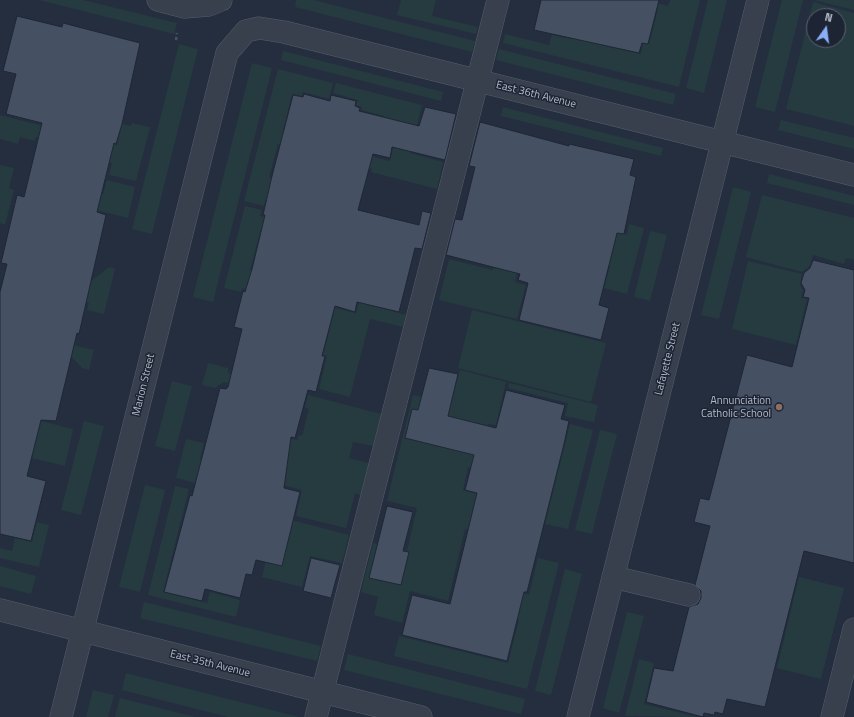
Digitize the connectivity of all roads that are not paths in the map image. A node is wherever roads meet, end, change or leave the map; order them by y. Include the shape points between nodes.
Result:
1 (158, 0) edge
2 (221, 0) edge
3 (498, 0) edge
4 (758, 0) edge
5 (227, 53) joint
6 (477, 81) junction
7 (722, 142) junction
8 (854, 175) edge
9 (613, 577) junction
10 (689, 596) dead end
11 (0, 610) edge
12 (854, 629) edge
13 (83, 631) junction
14 (322, 692) junction
15 (61, 717) edge
16 (316, 717) edge
17 (421, 717) edge
18 (578, 717) edge
19 (832, 717) edge

1 - 2 street via 184,7 210,5
3 - 6 street
4 - 7 street, Lafayette Street
5 - 6 street, East 36th Avenue via 246,31 267,28
5 - 13 street, Marion Street
6 - 7 street, East 36th Avenue
6 - 14 street
7 - 8 street, East 36th Avenue
7 - 9 street, Lafayette Street
9 - 10 street
9 - 18 street, Lafayette Street
11 - 13 street, East 35th Avenue
12 - 19 street
13 - 14 street, East 35th Avenue
13 - 15 street, Marion Street
14 - 16 street
14 - 17 street, East 35th Avenue

